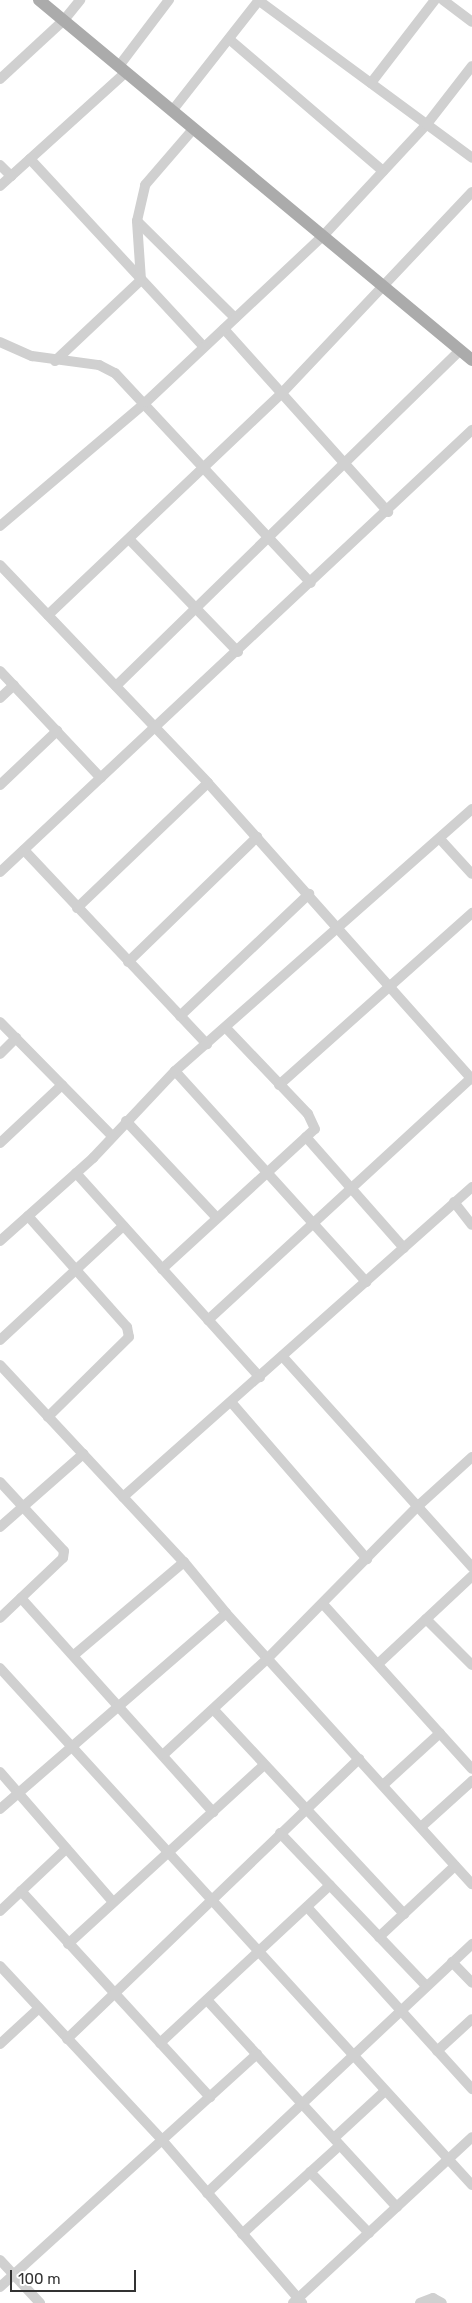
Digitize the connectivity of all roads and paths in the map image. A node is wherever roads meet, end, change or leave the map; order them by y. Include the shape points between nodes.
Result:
1 (39, 0) edge
2 (80, 0) edge
3 (169, 0) edge
4 (259, 0) edge
5 (435, 0) edge
6 (443, 0) edge
7 (64, 20) junction
8 (472, 22) edge
9 (229, 39) junction
10 (472, 66) edge
11 (122, 69) junction
12 (0, 79) edge
13 (372, 84) junction
14 (172, 111) junction
15 (427, 124) junction
16 (194, 128) junction
17 (472, 158) edge
18 (30, 159) junction
19 (0, 165) edge
20 (383, 171) junction
21 (11, 176) junction
22 (0, 186) edge
23 (472, 192) edge
24 (137, 221) junction
25 (323, 236) junction
26 (142, 280) junction
27 (385, 287) junction
28 (235, 318) junction
29 (224, 329) junction
30 (0, 342) edge
31 (204, 347) junction
32 (460, 350) junction
33 (472, 360) edge
34 (55, 361) junction
35 (281, 394) junction
36 (146, 402) junction
37 (472, 430) edge
38 (345, 465) junction
39 (205, 468) junction
40 (388, 512) junction
41 (0, 526) edge
42 (129, 539) junction
43 (270, 539) junction
44 (0, 565) edge
45 (311, 583) junction
46 (197, 609) junction
47 (48, 615) junction
48 (238, 652) junction
49 (0, 670) edge
50 (14, 685) junction
51 (116, 686) junction
52 (0, 698) edge
53 (156, 729) junction
54 (57, 731) junction
55 (101, 778) junction
56 (208, 783) junction
57 (0, 785) edge
58 (472, 809) edge
59 (257, 837) junction
60 (440, 839) junction
61 (24, 850) junction
62 (0, 872) edge
63 (472, 874) edge
64 (309, 894) junction
65 (77, 908) junction
66 (472, 913) edge
67 (340, 928) junction
68 (128, 962) junction
69 (391, 986) junction
70 (180, 1016) junction
71 (0, 1022) edge
72 (226, 1028) junction
73 (16, 1038) junction
74 (207, 1044) junction
75 (0, 1054) edge
76 (176, 1071) junction
77 (471, 1078) edge
78 (62, 1085) junction
79 (278, 1085) junction
80 (126, 1121) junction
81 (112, 1136) junction
82 (306, 1137) junction
83 (0, 1143) edge
84 (76, 1173) junction
85 (266, 1174) junction
86 (472, 1186) edge
87 (352, 1188) junction
88 (454, 1202) junction
89 (28, 1216) junction
90 (217, 1218) junction
91 (314, 1225) junction
92 (472, 1225) edge
93 (123, 1226) junction
94 (2, 1235) edge
95 (404, 1248) junction
96 (162, 1269) junction
97 (75, 1270) junction
98 (366, 1282) junction
99 (208, 1320) junction
100 (0, 1340) edge
101 (282, 1358) junction
102 (0, 1365) edge
103 (260, 1378) junction
104 (231, 1402) junction
105 (48, 1417) junction
106 (83, 1454) junction
107 (472, 1457) edge
108 (0, 1482) edge
109 (122, 1497) junction
110 (22, 1506) junction
111 (418, 1506) junction
112 (0, 1527) edge
113 (367, 1559) junction
114 (184, 1562) junction
115 (472, 1567) edge
116 (472, 1576) edge
117 (22, 1598) junction
118 (323, 1604) junction
119 (226, 1613) junction
120 (0, 1618) edge
121 (426, 1619) junction
122 (74, 1654) junction
123 (267, 1659) junction
124 (378, 1664) junction
125 (472, 1665) edge
126 (0, 1668) edge
127 (121, 1706) junction
128 (214, 1710) junction
129 (440, 1733) junction
130 (75, 1747) junction
131 (164, 1754) junction
132 (359, 1759) junction
133 (264, 1766) junction
134 (472, 1769) edge
135 (0, 1772) edge
136 (472, 1781) edge
137 (383, 1785) junction
138 (19, 1793) junction
139 (0, 1809) edge
140 (305, 1810) junction
141 (213, 1812) junction
142 (420, 1828) junction
143 (280, 1834) junction
144 (66, 1849) junction
145 (168, 1852) junction
146 (455, 1866) junction
147 (471, 1882) edge
148 (330, 1885) junction
149 (21, 1891) junction
150 (210, 1900) junction
151 (113, 1902) junction
152 (307, 1907) junction
153 (0, 1911) edge
154 (404, 1914) junction
155 (379, 1937) junction
156 (68, 1944) junction
157 (472, 1944) edge
158 (259, 1953) junction
159 (452, 1962) junction
160 (0, 1966) edge
161 (472, 1983) edge
162 (426, 1986) junction
163 (114, 1994) junction
164 (207, 2000) junction
165 (39, 2008) junction
166 (399, 2011) junction
167 (472, 2019) edge
168 (68, 2039) junction
169 (160, 2043) junction
170 (0, 2044) edge
171 (437, 2052) junction
172 (257, 2054) junction
173 (352, 2055) junction
174 (472, 2090) edge
175 (385, 2091) junction
176 (210, 2097) junction
177 (301, 2102) junction
178 (472, 2137) edge
179 (162, 2140) junction
180 (337, 2141) junction
181 (448, 2160) junction
182 (310, 2172) junction
183 (472, 2185) edge
184 (207, 2193) junction
185 (397, 2207) junction
186 (369, 2233) junction
187 (242, 2234) junction
188 (0, 2260) edge
189 (14, 2275) junction
190 (0, 2287) edge
191 (298, 2301) edge
192 (40, 2303) edge
193 (420, 2303) edge
194 (442, 2303) edge

1 - 7 main road
2 - 7 street
3 - 11 street
4 - 9 street
4 - 13 street
5 - 13 street
6 - 8 street
7 - 11 main road
7 - 12 street
9 - 14 street
9 - 20 street
10 - 15 street
11 - 14 main road
11 - 18 street
13 - 15 street
14 - 16 main road
15 - 17 street
15 - 20 street
16 - 24 street via 146,185
16 - 25 main road
18 - 21 street
18 - 26 street
19 - 21 street
20 - 25 street
21 - 22 street
23 - 27 street
24 - 26 street
24 - 28 street
25 - 27 main road
25 - 28 street
26 - 31 street
26 - 34 street
27 - 32 main road
27 - 35 street
28 - 29 street
29 - 31 street
29 - 35 street
30 - 34 street
31 - 36 street
32 - 33 main road
32 - 38 street
34 - 36 street via 108,367
35 - 38 street
35 - 39 street
36 - 39 street
36 - 41 street
37 - 40 street
38 - 40 street
38 - 43 street
39 - 42 street
39 - 43 street
40 - 45 street
42 - 46 street
42 - 47 street
43 - 45 street
43 - 46 street
44 - 47 street
45 - 48 street
46 - 48 street
46 - 51 street
47 - 51 street
48 - 53 street
49 - 50 street
50 - 52 street
50 - 54 street
51 - 53 street
53 - 55 street
53 - 56 street
54 - 55 street
54 - 57 street
55 - 61 street
56 - 59 street
56 - 65 street
58 - 60 street
59 - 64 street
59 - 68 street
60 - 63 street
60 - 67 street
61 - 62 street
61 - 65 street
64 - 67 street
64 - 70 street
65 - 68 street
66 - 69 street
67 - 69 street
67 - 72 street
68 - 70 street
69 - 77 street
69 - 79 street
70 - 74 street
71 - 73 street
72 - 74 street
72 - 79 street
73 - 75 street
73 - 78 street
74 - 76 street
76 - 80 street
76 - 85 street
77 - 87 street
78 - 81 street
78 - 83 street
79 - 82 street via 314,1121 315,1129
80 - 81 street
80 - 90 street
81 - 84 street
82 - 85 street
82 - 87 street
84 - 89 street
84 - 93 street
85 - 90 street
85 - 91 street
86 - 88 street
87 - 91 street
87 - 95 street
88 - 92 street
88 - 95 street
89 - 94 street
89 - 97 street
90 - 96 street
91 - 98 street
91 - 99 street
93 - 96 street
93 - 97 street
95 - 98 street
96 - 99 street
97 - 100 street
97 - 105 street via 128,1327 129,1337
98 - 101 street
99 - 103 street
101 - 103 street
101 - 111 street
102 - 105 street
103 - 104 street
104 - 109 street
104 - 113 street
105 - 106 street
106 - 109 street
106 - 110 street
107 - 111 street
108 - 110 street
109 - 114 street
110 - 112 street
110 - 117 street via 64,1551 63,1558
111 - 113 street
111 - 115 street
113 - 118 street
114 - 119 street
114 - 122 street
116 - 121 street
117 - 120 street
117 - 122 street
118 - 123 street
118 - 124 street
119 - 123 street
119 - 127 street
121 - 124 street
121 - 125 street
122 - 127 street
123 - 128 street
123 - 132 street
124 - 129 street
126 - 130 street
127 - 130 street
127 - 131 street
128 - 131 street
128 - 133 street
129 - 134 street
129 - 137 street
130 - 138 street
130 - 145 street
131 - 141 street
132 - 137 street
132 - 140 street
133 - 140 street
133 - 141 street
135 - 138 street
136 - 142 street
137 - 142 street
138 - 139 street
138 - 144 street
140 - 143 street
140 - 154 street
141 - 145 street
142 - 146 street
143 - 148 street
143 - 150 street
144 - 149 street
144 - 151 street
145 - 150 street
145 - 151 street
146 - 147 street
146 - 154 street
148 - 152 street
148 - 155 street
149 - 153 street
149 - 156 street
150 - 158 street
150 - 163 street
151 - 156 street
152 - 158 street
152 - 166 street
154 - 155 street
155 - 162 street
156 - 163 street
157 - 159 street
158 - 164 street
158 - 173 street
159 - 161 street
159 - 162 street
160 - 165 street
162 - 166 street
163 - 168 street
163 - 169 street
164 - 169 street
164 - 172 street
165 - 168 street
165 - 170 street
166 - 171 street
166 - 173 street
167 - 171 street
168 - 179 street
169 - 176 street
171 - 174 street
172 - 176 street
172 - 177 street
173 - 175 street
173 - 177 street
175 - 180 street
175 - 181 street
176 - 179 street
177 - 180 street
177 - 184 street
178 - 181 street
179 - 184 street
179 - 189 street
180 - 182 street
180 - 185 street
181 - 183 street
181 - 185 street
182 - 186 street
182 - 187 street
184 - 187 street
185 - 186 street
186 - 191 street
187 - 191 street
188 - 189 street
189 - 190 street
189 - 192 street
193 - 194 street via 433,2298

